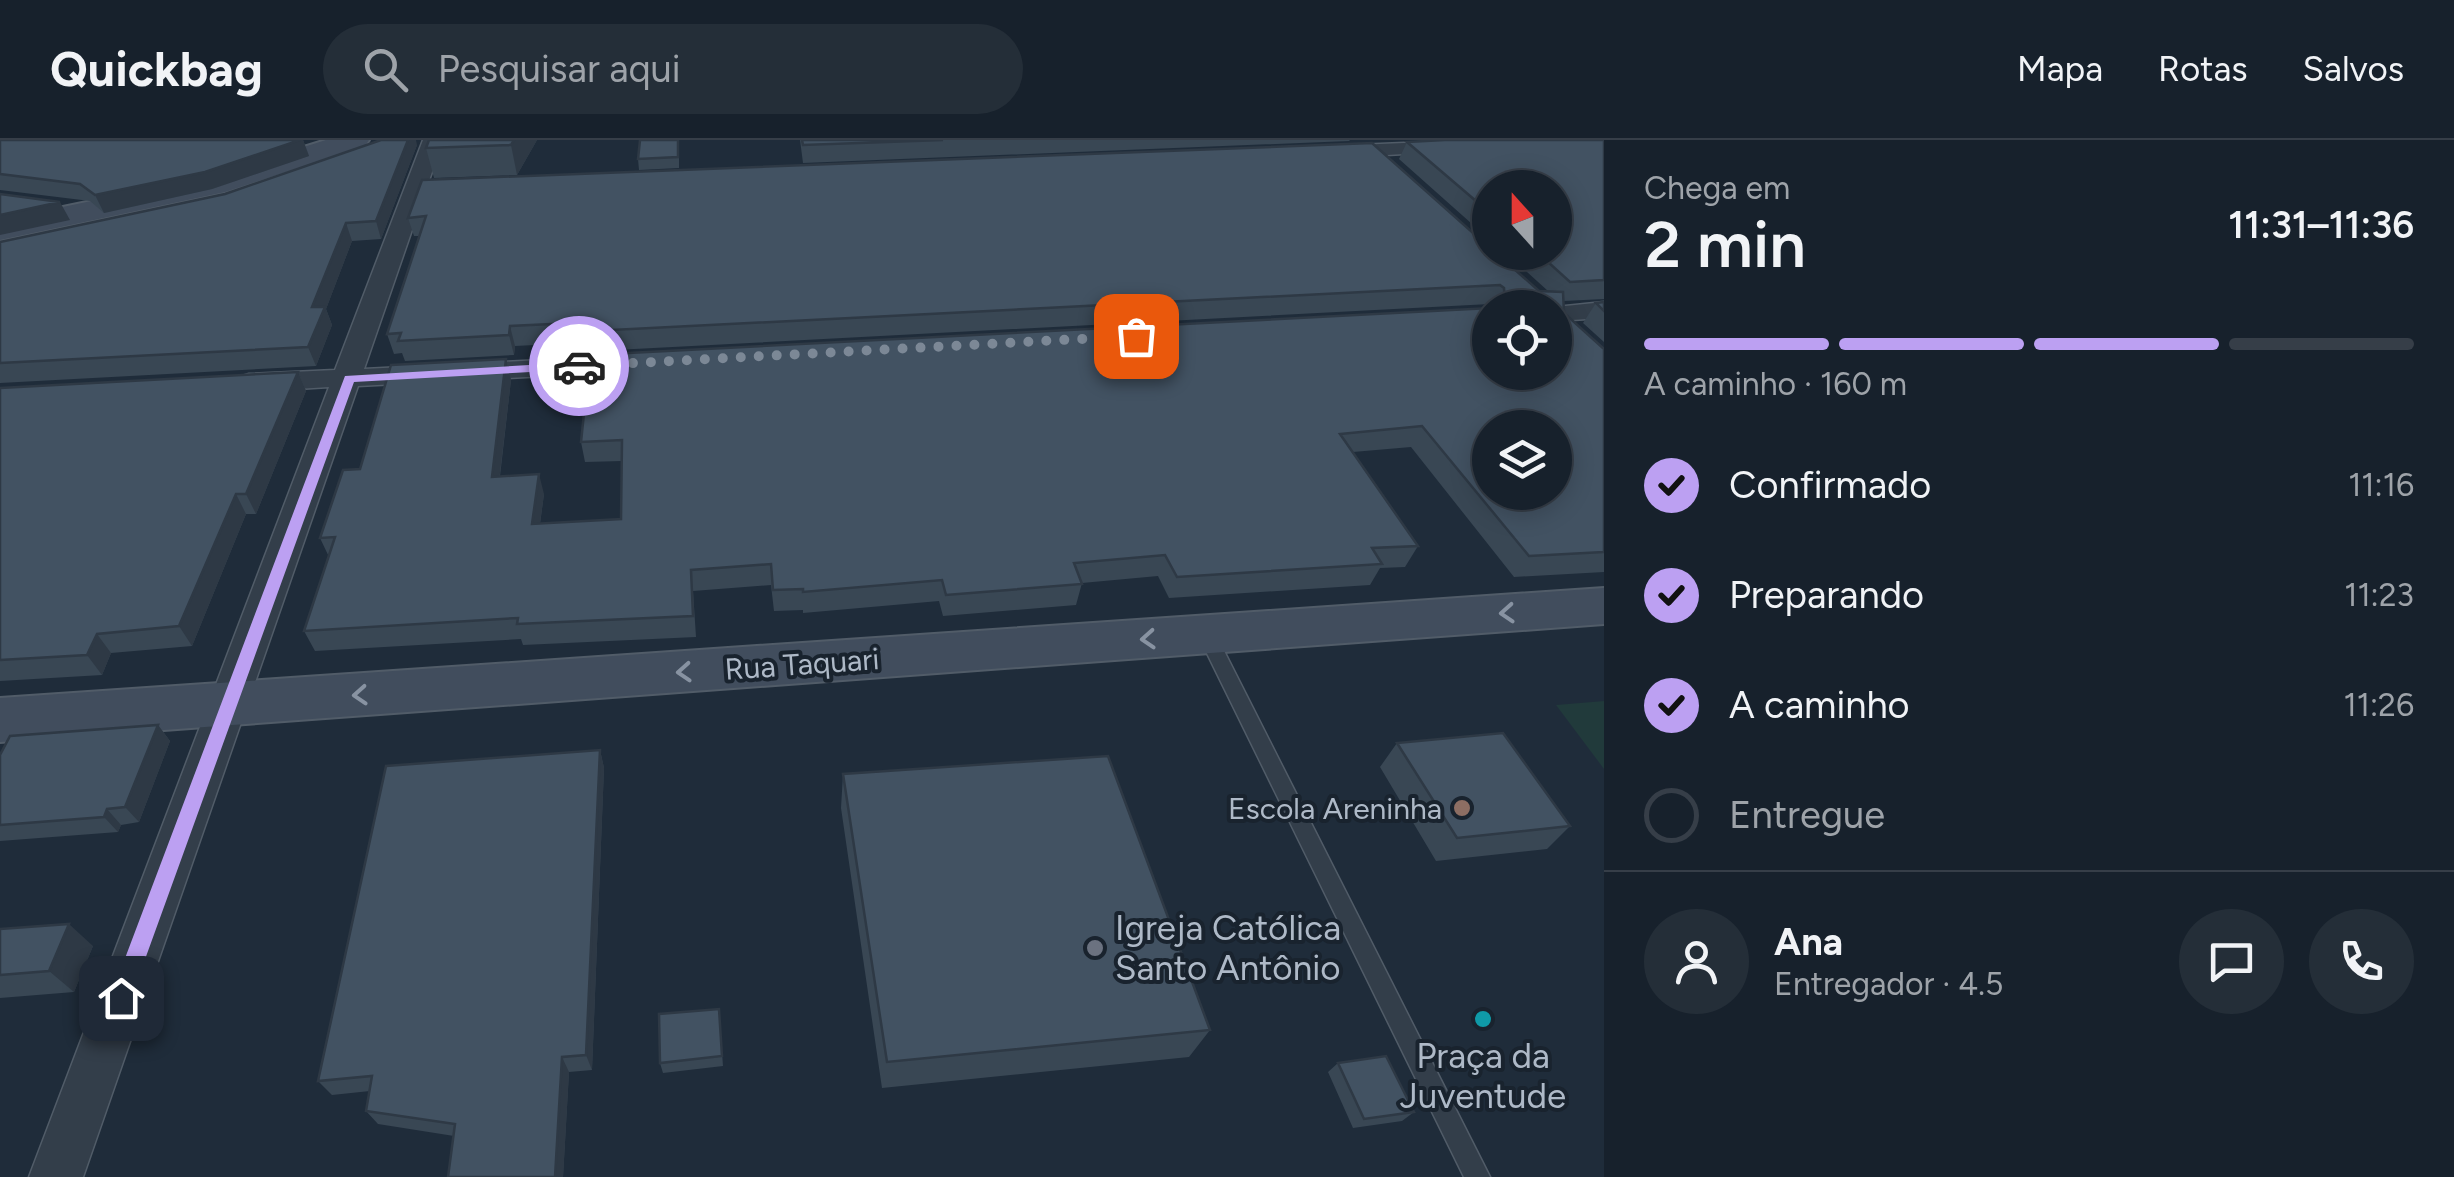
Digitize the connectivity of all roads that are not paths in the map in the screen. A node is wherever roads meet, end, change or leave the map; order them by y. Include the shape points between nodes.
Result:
1 (433, 140) edge
2 (280, 142) edge
3 (344, 144) edge
4 (385, 144) edge
5 (1366, 145) edge
6 (1468, 146) edge
7 (1312, 152) edge
8 (1401, 176) edge
9 (18, 202) edge
10 (89, 212) junction
11 (0, 230) edge
12 (0, 249) edge
13 (1604, 310) edge
14 (1572, 313) edge
15 (1572, 330) edge
16 (1580, 338) edge
17 (664, 362) edge
18 (349, 378) junction
19 (213, 385) edge
20 (1604, 606) edge
21 (1206, 634) junction
22 (226, 705) junction
23 (0, 720) edge
24 (56, 1177) edge
25 (1476, 1177) edge

1 - 18 street via 428,188
2 - 3 street
3 - 10 street via 214,186
4 - 12 street via 221,200
5 - 6 street
5 - 7 street
5 - 8 street
9 - 10 street
10 - 11 street
13 - 14 street
15 - 16 street
17 - 18 street
18 - 19 street
18 - 22 street
20 -> 21 street, Rua Taquari
21 -> 22 street, Rua Taquari
21 - 25 lane
22 - 23 street, Rua Taquari
22 - 24 street

